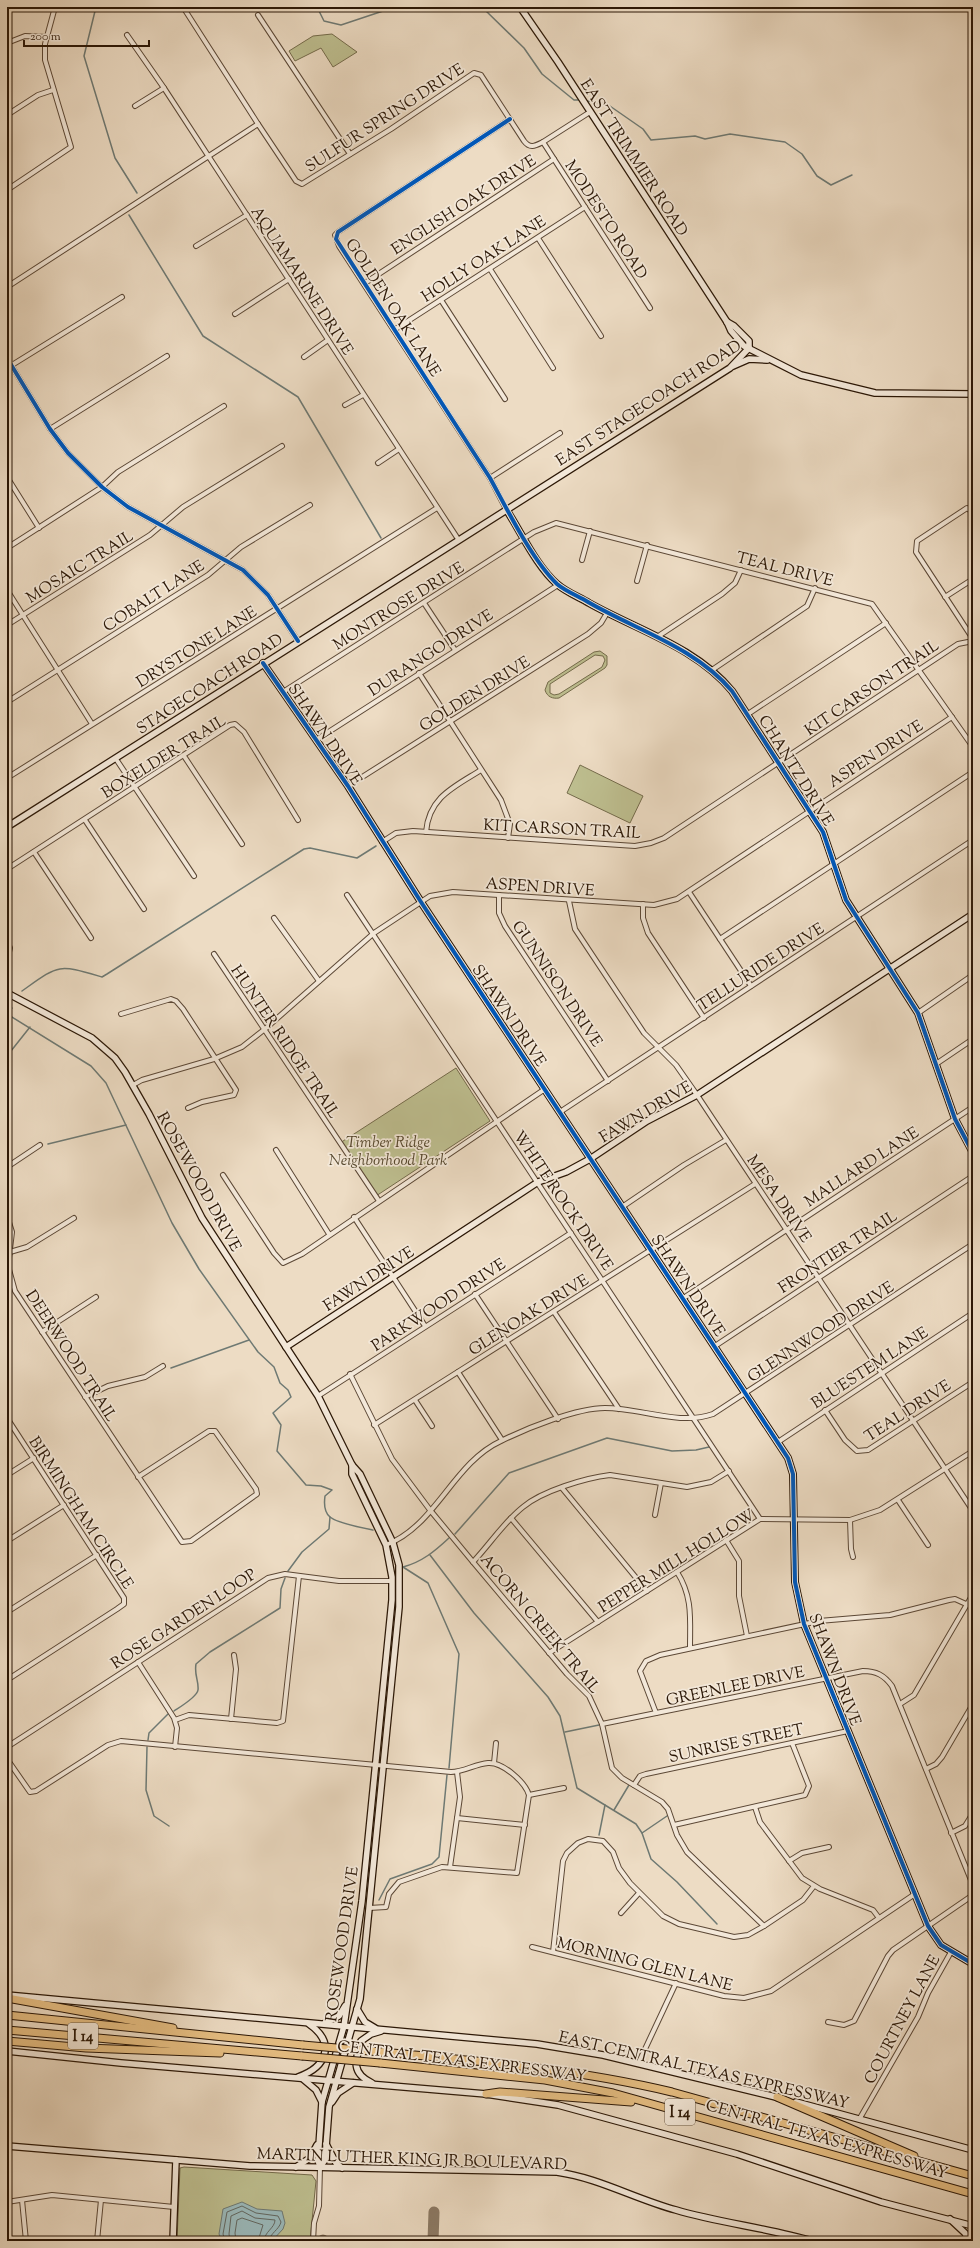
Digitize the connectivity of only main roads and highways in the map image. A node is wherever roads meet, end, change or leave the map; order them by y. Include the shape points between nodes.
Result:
1 (520, 7) edge
2 (749, 348) junction
3 (769, 360) junction
4 (730, 368) junction
5 (973, 394) edge
6 (506, 509) junction
7 (263, 663) junction
8 (7, 827) edge
9 (973, 914) edge
10 (890, 969) junction
11 (7, 994) edge
12 (973, 1153) edge
13 (590, 1159) junction
14 (286, 1347) junction
15 (352, 1465) junction
16 (973, 1964) edge
17 (7, 1995) edge
18 (7, 1998) edge
19 (348, 2003) junction
20 (357, 2009) junction
21 (7, 2015) edge
22 (308, 2023) junction
23 (320, 2024) junction
24 (344, 2026) junction
25 (352, 2027) junction
26 (7, 2030) edge
27 (382, 2030) junction
28 (186, 2033) junction
29 (7, 2041) edge
30 (235, 2050) junction
31 (7, 2051) edge
32 (296, 2078) junction
33 (303, 2078) junction
34 (328, 2081) junction
35 (335, 2082) junction
36 (353, 2083) junction
37 (376, 2085) junction
38 (486, 2094) junction
39 (777, 2097) junction
40 (322, 2102) junction
41 (646, 2102) junction
42 (329, 2107) junction
43 (318, 2141) junction
44 (326, 2144) junction
45 (7, 2146) edge
46 (973, 2150) edge
47 (176, 2160) junction
48 (924, 2163) junction
49 (295, 2167) junction
50 (320, 2167) junction
51 (342, 2168) junction
52 (973, 2176) edge
53 (973, 2194) edge
54 (950, 2219) junction
55 (973, 2222) edge
56 (965, 2223) junction
57 (973, 2226) edge
58 (760, 2229) junction
59 (173, 2241) edge
60 (803, 2241) edge
61 (812, 2241) edge
62 (969, 2241) edge

1 - 2 main road, EAST TRIMMIER ROAD via 727,322 749,341
2 - 3 main road, EAST STAGECOACH ROAD
2 - 4 main road, EAST STAGECOACH ROAD
3 - 4 main road via 749,359
3 - 5 main road, EAST STAGECOACH ROAD via 801,375 875,393
4 - 6 main road, EAST STAGECOACH ROAD
6 - 7 main road, STAGECOACH ROAD
6 - 10 main road, CHANTZ DRIVE via 546,573 558,585 693,656 729,687 825,836 846,900 855,918
7 - 8 main road, STAGECOACH ROAD
7 - 13 main road, SHAWN DRIVE via 348,786
9 - 10 main road, FAWN DRIVE
10 - 12 main road, CHANTZ DRIVE via 918,1013 955,1119
10 - 13 main road, FAWN DRIVE via 697,1094 647,1122
11 - 14 main road, ROSEWOOD DRIVE via 92,1038 115,1058 132,1085 202,1218
13 - 14 main road, FAWN DRIVE via 566,1172 538,1182
13 - 16 main road, SHAWN DRIVE via 788,1458 793,1474 795,1582 804,1624 928,1926 941,1945
14 - 15 main road, ROSEWOOD DRIVE via 318,1396
15 - 19 main road, ROSEWOOD DRIVE via 352,1474 386,1545 392,1581 392,1600 362,1901
15 - 20 main road, ROSEWOOD DRIVE via 360,1474 392,1543 399,1565 400,1582
17 - 22 main road, EAST CENTRAL TEXAS EXPRESSWAY
18 - 28 highway via 145,2022
19 - 23 main road via 334,2019
19 - 24 main road, ROSEWOOD DRIVE
20 - 25 main road, ROSEWOOD DRIVE
20 - 27 main road via 365,2022
21 - 28 highway, CENTRAL TEXAS EXPRESSWAY / I 14
22 - 23 main road, EAST CENTRAL TEXAS EXPRESSWAY
22 - 32 main road via 325,2039 324,2054 316,2068
23 - 24 main road, EAST CENTRAL TEXAS EXPRESSWAY
24 - 25 main road, EAST CENTRAL TEXAS EXPRESSWAY
24 - 34 main road, ROSEWOOD DRIVE
25 - 27 main road, EAST CENTRAL TEXAS EXPRESSWAY
25 - 35 main road, ROSEWOOD DRIVE
26 - 30 highway, CENTRAL TEXAS EXPRESSWAY / I 14
27 - 37 main road via 361,2042 357,2054 356,2070 361,2078
27 - 39 main road, EAST CENTRAL TEXAS EXPRESSWAY via 537,2044 603,2055
28 - 48 highway, CENTRAL TEXAS EXPRESSWAY / I 14, bridge via 538,2067 621,2080
29 - 30 highway via 130,2050 219,2053
30 - 41 highway, CENTRAL TEXAS EXPRESSWAY / I 14, bridge via 545,2080
31 - 32 main road
32 - 33 main road
33 - 34 main road
33 - 40 main road via 316,2090
34 - 35 main road
34 - 40 main road, ROSEWOOD DRIVE
35 - 36 main road
35 - 42 main road, ROSEWOOD DRIVE
36 - 37 main road
36 - 42 main road via 338,2093
37 - 38 main road
38 - 41 highway via 500,2092
38 - 54 main road via 583,2111 737,2154 881,2202
39 - 46 main road, EAST CENTRAL TEXAS EXPRESSWAY
39 - 48 highway via 910,2154
40 - 43 main road, ROSEWOOD DRIVE
41 - 53 highway, CENTRAL TEXAS EXPRESSWAY / I 14
42 - 44 main road, ROSEWOOD DRIVE
43 - 49 main road via 310,2158
43 - 50 main road, ROSEWOOD DRIVE
44 - 50 main road, ROSEWOOD DRIVE via 325,2160
44 - 51 main road
45 - 47 main road, MARTIN LUTHER KING JR BOULEVARD
47 - 49 main road, MARTIN LUTHER KING JR BOULEVARD
47 - 59 main road
48 - 52 highway, CENTRAL TEXAS EXPRESSWAY / I 14
49 - 50 main road, MARTIN LUTHER KING JR BOULEVARD
50 - 51 main road, MARTIN LUTHER KING JR BOULEVARD
51 - 58 main road, MARTIN LUTHER KING JR BOULEVARD via 538,2171 571,2174 676,2210
54 - 56 main road
54 - 62 main road via 966,2233
55 - 56 main road
56 - 57 main road
58 - 60 main road, MARTIN LUTHER KING JR BOULEVARD
58 - 61 main road, MARTIN LUTHER KING JR BOULEVARD

